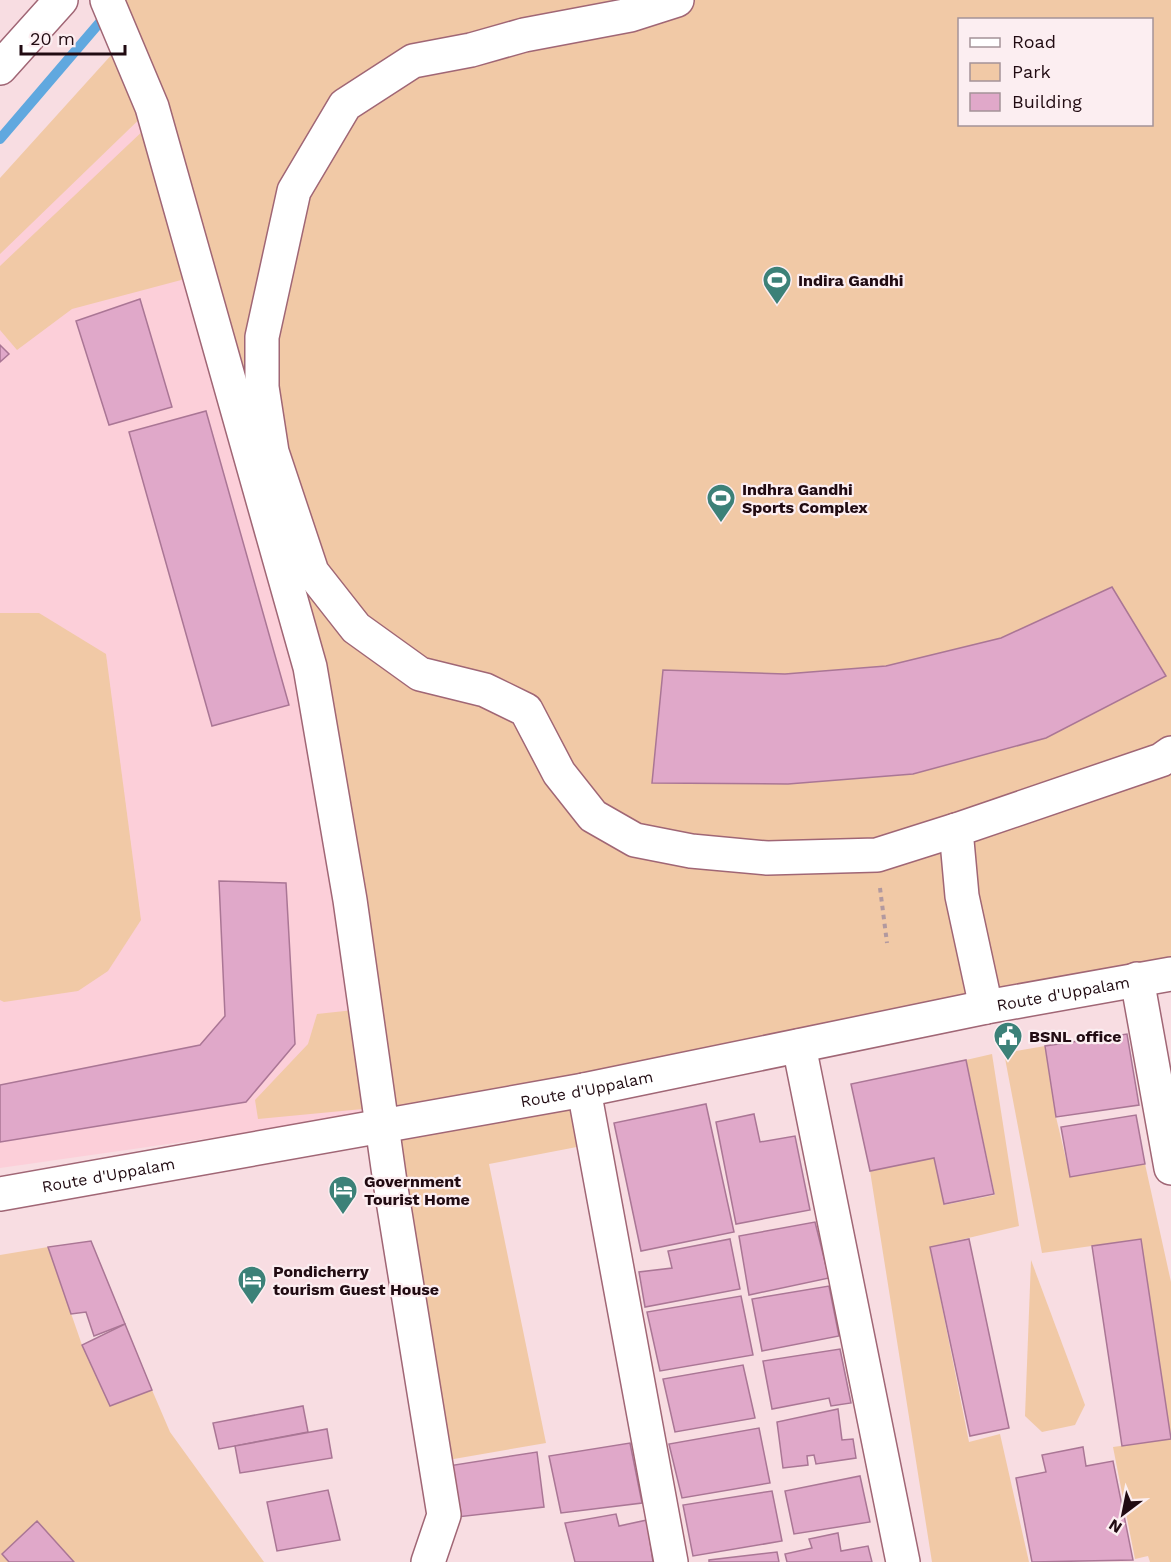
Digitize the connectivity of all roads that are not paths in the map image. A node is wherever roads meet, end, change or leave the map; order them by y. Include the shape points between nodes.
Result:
1 (61, 0) edge
2 (107, 0) edge
3 (677, 0) edge
4 (0, 68) edge
5 (1171, 753) edge
6 (956, 830) junction
7 (1171, 974) edge
8 (1137, 979) junction
9 (987, 1007) junction
10 (799, 1046) junction
11 (584, 1090) junction
12 (382, 1126) junction
13 (1171, 1168) edge
14 (0, 1194) edge
15 (428, 1562) edge
16 (671, 1562) edge
17 (903, 1562) edge

1 - 4 street
2 - 12 street via 152,107 310,667 350,900
3 - 6 street via 630,15 524,34 471,50 413,61 345,105 294,191 262,337 262,387 272,452 312,572 356,628 420,674 485,690 526,710 559,773 593,816 635,840 691,851 767,858 877,855
5 - 6 street via 1161,760
6 - 9 street via 962,897
7 - 8 street, Route d'Uppalam
8 - 9 street, Route d'Uppalam
8 - 13 street
9 - 10 street, Route d'Uppalam
10 - 11 street, Route d'Uppalam
10 - 17 street
11 - 12 street, Route d'Uppalam
11 - 16 street
12 - 14 street, Route d'Uppalam
12 - 15 street via 444,1515

